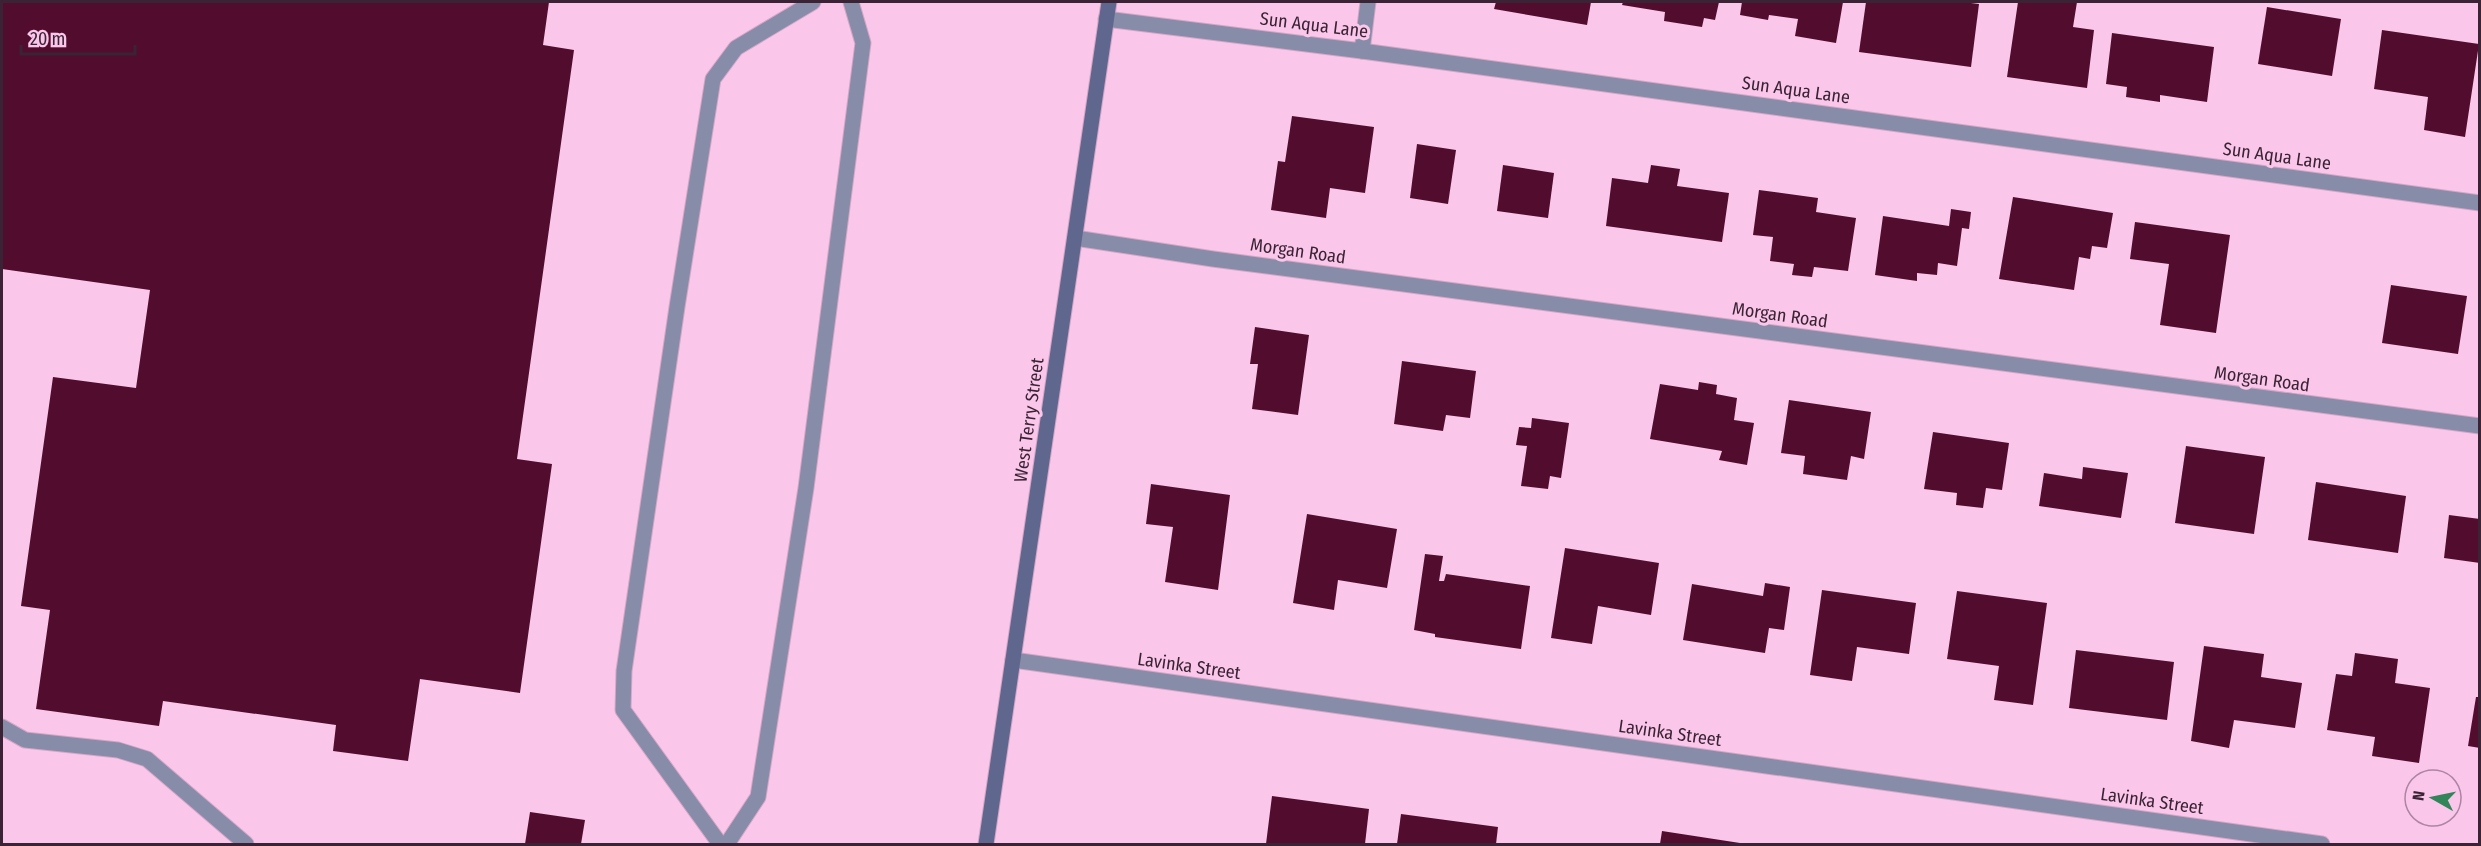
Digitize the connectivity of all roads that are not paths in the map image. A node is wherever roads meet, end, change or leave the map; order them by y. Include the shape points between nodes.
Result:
1 (813, 2) edge
2 (851, 2) edge
3 (1109, 2) edge
4 (1368, 2) edge
5 (1106, 19) junction
6 (1362, 51) junction
7 (2480, 203) edge
8 (1076, 238) junction
9 (2480, 426) edge
10 (1013, 660) junction
11 (2, 727) edge
12 (246, 844) edge
13 (720, 844) edge
14 (727, 844) edge
15 (986, 844) edge
16 (2322, 844) edge

1 - 13 street via 736,48 713,79 624,671 623,710
2 - 14 street via 862,43 806,488 758,797
3 - 5 street, West Terry Street
4 - 6 street
5 - 6 street, Sun Aqua Lane
5 - 8 street, West Terry Street
6 - 7 street, Sun Aqua Lane
8 - 9 street, Morgan Road
8 - 10 street, West Terry Street
10 - 15 street, West Terry Street
10 - 16 street, Lavinka Street
11 - 12 street via 25,740 118,750 147,759

